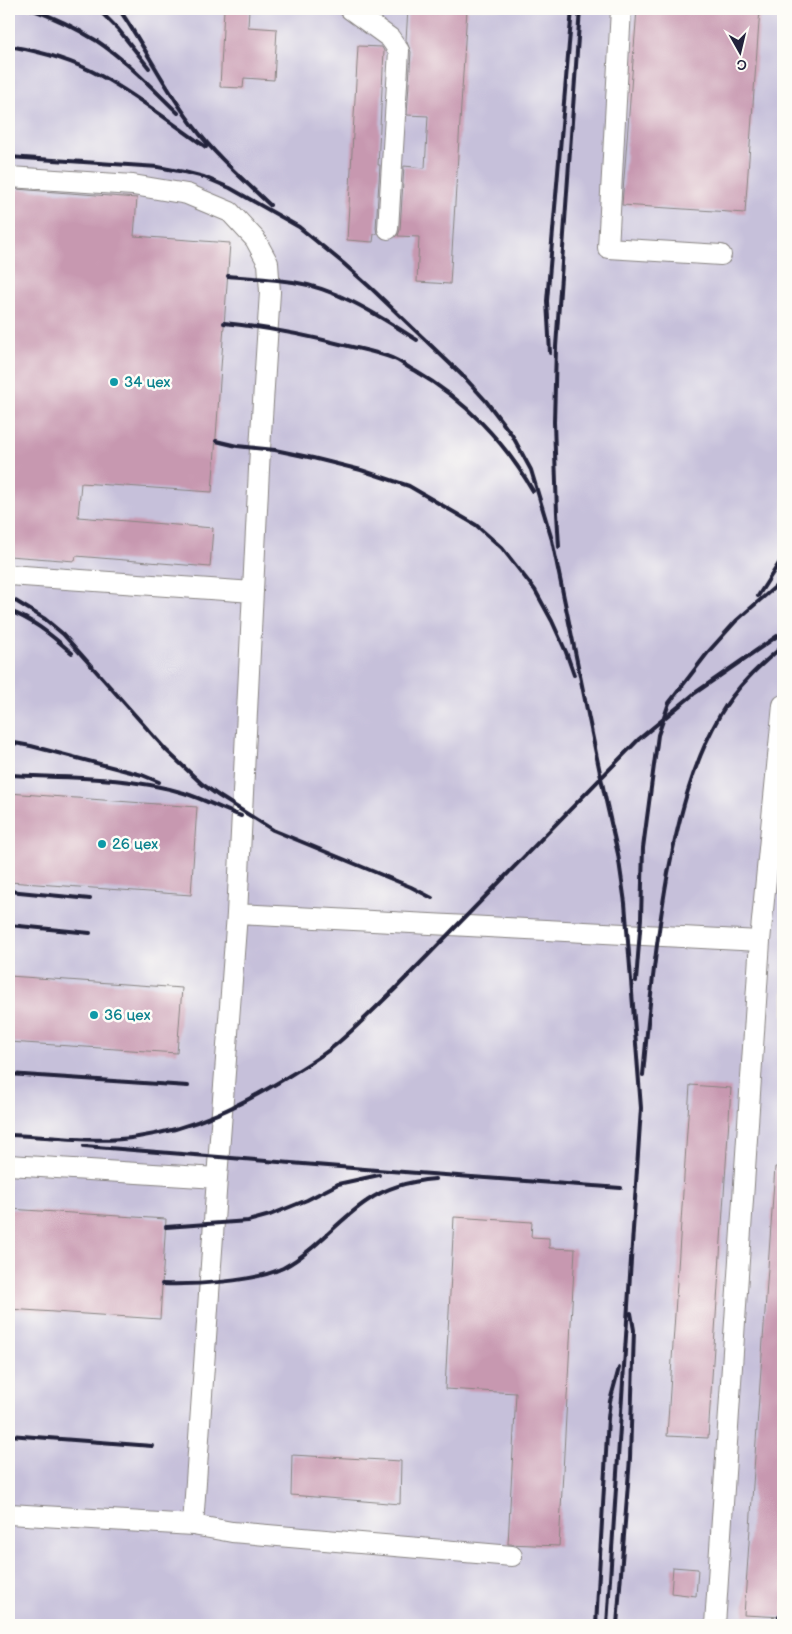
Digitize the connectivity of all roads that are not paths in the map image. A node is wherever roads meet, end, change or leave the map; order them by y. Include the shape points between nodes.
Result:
1 (350, 9) edge
2 (621, 9) edge
3 (9, 177) edge
4 (388, 229) dead end
5 (721, 254) dead end
6 (9, 575) edge
7 (253, 592) junction
8 (783, 705) edge
9 (780, 775) edge
10 (237, 914) junction
11 (760, 941) junction
12 (9, 1165) edge
13 (217, 1178) junction
14 (9, 1514) edge
15 (193, 1525) junction
16 (512, 1556) dead end
17 (715, 1625) edge

1 - 4 lane via 390,38 399,52
2 - 5 lane via 608,248
3 - 7 lane via 133,185 187,194 230,212 255,239 268,262 270,292
6 - 7 lane
7 - 10 lane
8 - 9 lane
9 - 11 lane
10 - 11 lane
10 - 13 lane
11 - 17 lane
12 - 13 lane
13 - 15 lane
14 - 15 lane
15 - 16 lane via 232,1532

